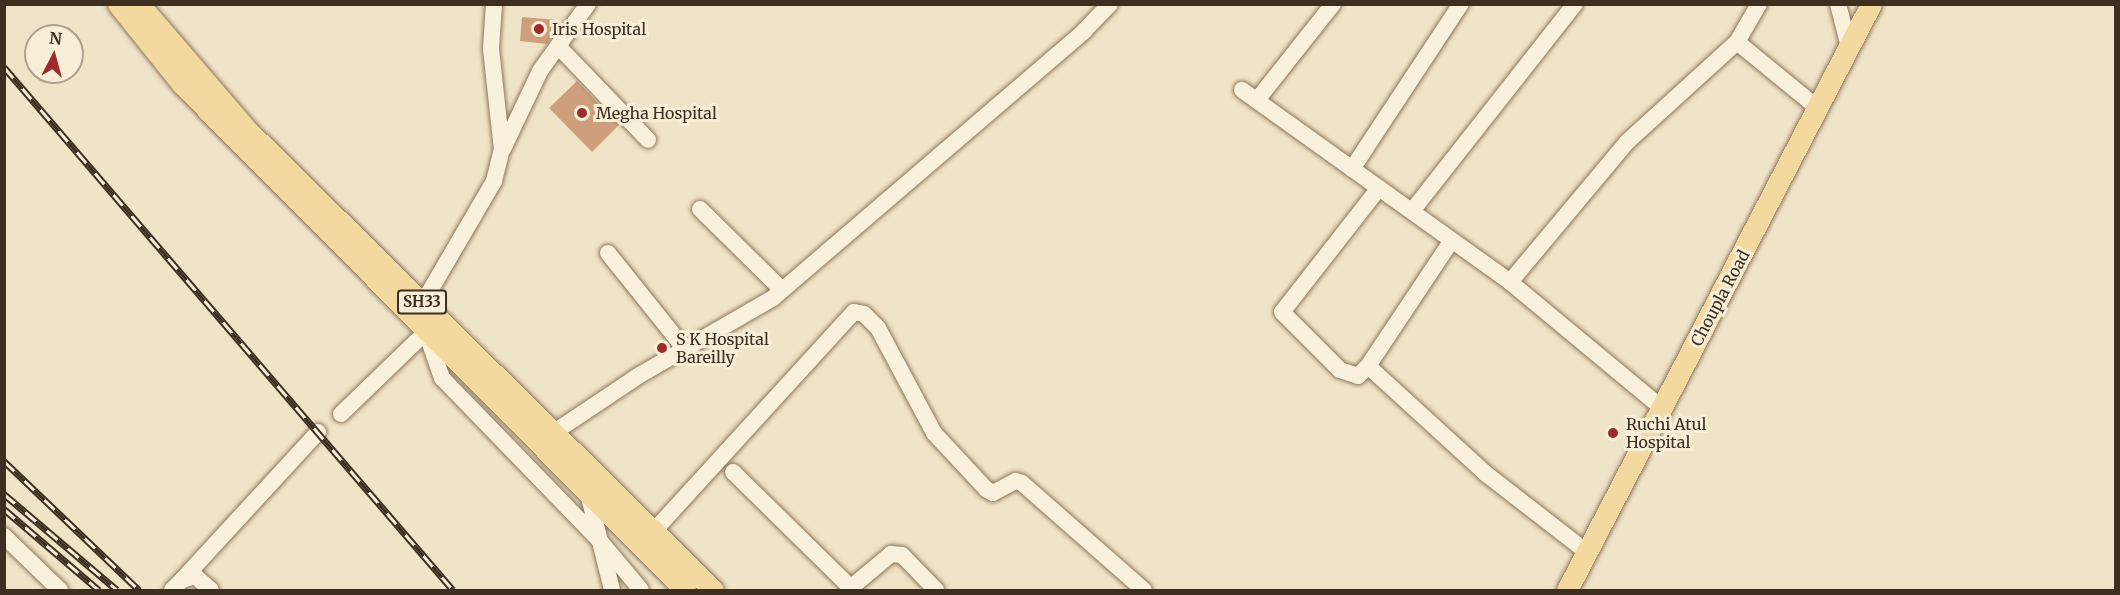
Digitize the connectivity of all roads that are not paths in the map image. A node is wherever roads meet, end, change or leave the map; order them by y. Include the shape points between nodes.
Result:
1 (118, 4) edge
2 (494, 4) edge
3 (588, 4) edge
4 (1110, 4) edge
5 (1333, 4) edge
6 (1461, 4) edge
7 (1575, 4) edge
8 (1759, 4) edge
9 (1838, 4) edge
10 (1871, 4) edge
11 (141, 5) edge
12 (1737, 42) junction
13 (558, 46) junction
14 (1850, 47) junction
15 (1242, 90) dead end
16 (1257, 100) junction
17 (1819, 109) junction
18 (648, 140) dead end
19 (502, 150) junction
20 (1352, 168) junction
21 (1379, 188) junction
22 (700, 209) dead end
23 (1412, 211) junction
24 (1452, 240) junction
25 (608, 253) dead end
26 (1510, 282) junction
27 (782, 290) junction
28 (425, 318) junction
29 (685, 349) junction
30 (1368, 366) junction
31 (1662, 408) junction
32 (341, 414) dead end
33 (318, 432) dead end
34 (553, 433) junction
35 (733, 472) dead end
36 (589, 497) junction
37 (653, 532) junction
38 (4, 536) edge
39 (601, 542) junction
40 (1587, 552) junction
41 (177, 585) edge
42 (850, 590) edge
43 (60, 591) edge
44 (211, 591) edge
45 (612, 591) edge
46 (641, 591) edge
47 (685, 591) edge
48 (700, 591) edge
49 (714, 591) edge
50 (936, 591) edge
51 (1144, 591) edge
52 (1567, 591) edge

1 - 28 main road, SH33 via 183,85
2 - 19 street via 491,50
3 - 13 street
4 - 27 street via 1084,32
5 - 16 street
6 - 20 street
7 - 23 street
8 - 12 street
9 - 14 street
10 - 14 main road, Choupla Road
11 - 28 main road, SH33 via 246,129
12 - 17 street
12 - 26 street via 1627,142
13 - 18 street
13 - 19 street via 540,71
14 - 17 main road, Choupla Road
15 - 16 street
16 - 20 street
17 - 31 main road, Choupla Road
19 - 28 street via 494,181
20 - 21 street
21 - 23 street
21 - 30 street via 1282,312 1340,370 1358,376
22 - 27 street
23 - 24 street
24 - 26 street
24 - 30 street
25 - 29 street
26 - 31 street
27 - 29 street
28 - 32 street
28 - 34 main road, SH33
28 - 36 main road, SH33
28 - 39 street via 442,378
28 - 48 main road
29 - 34 street
30 - 40 street via 1485,473
31 - 40 main road, Choupla Road
33 - 41 street
34 - 37 main road, SH33
35 - 42 street
36 - 39 street
36 - 47 main road, SH33
37 - 49 main road, SH33
37 - 51 street via 854,312 864,314 878,328 934,433 986,489 993,493 1016,481 1022,483
38 - 43 street
39 - 45 street
39 - 46 street
40 - 52 main road, Choupla Road
41 - 44 street via 195,576
42 - 50 street via 891,554 902,555

